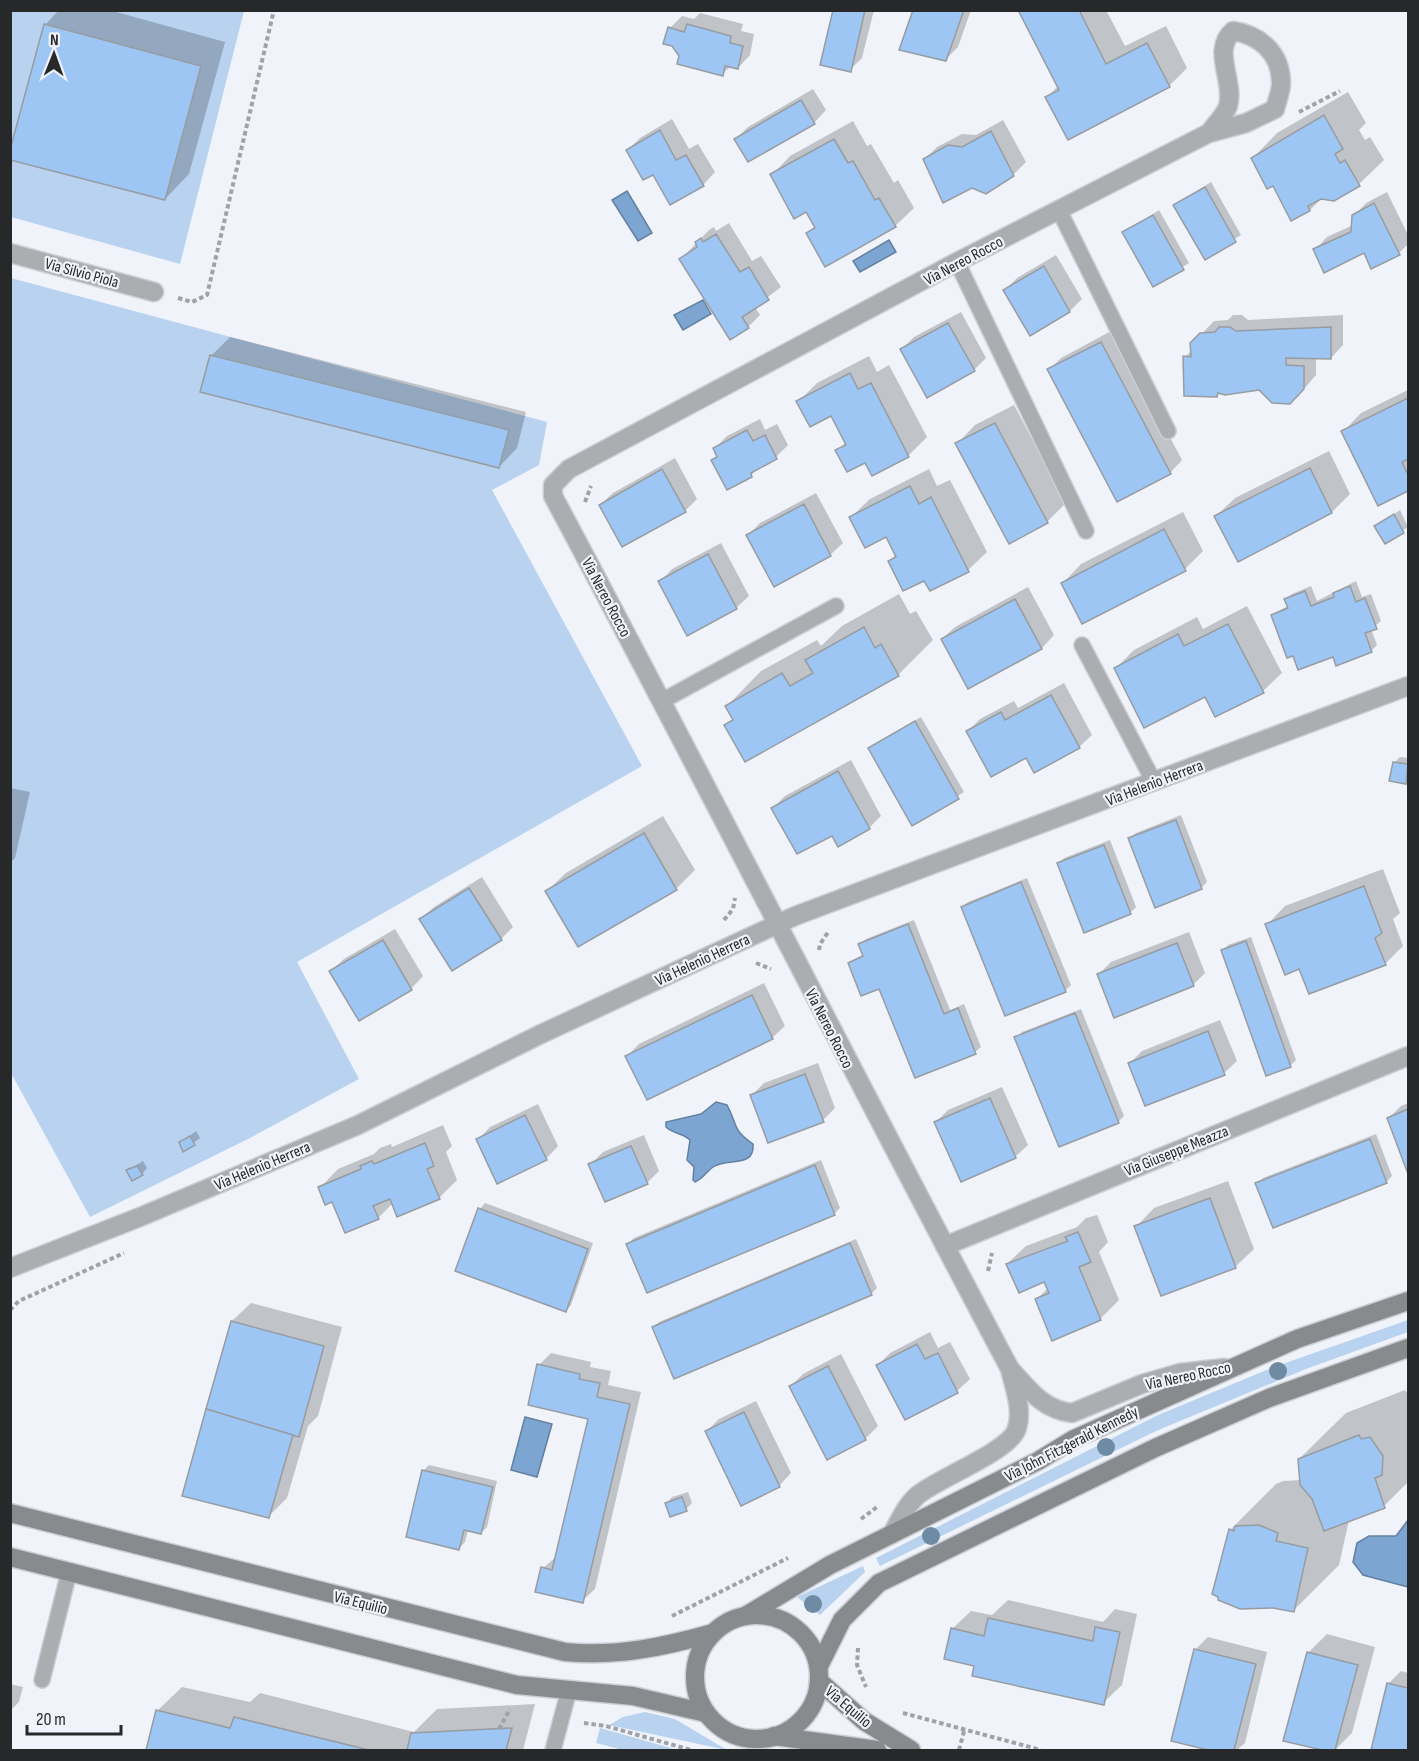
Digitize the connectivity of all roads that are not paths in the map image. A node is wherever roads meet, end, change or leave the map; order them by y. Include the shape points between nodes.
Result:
1 (1209, 133) junction
2 (1059, 210) junction
3 (10, 253) edge
4 (957, 262) junction
5 (154, 291) road end
6 (1168, 431) dead end
7 (1086, 531) dead end
8 (836, 606) dead end
9 (1082, 645) dead end
10 (1408, 686) edge
11 (662, 701) junction
12 (1154, 782) junction
13 (777, 924) junction
14 (1408, 1056) edge
15 (945, 1245) junction
16 (10, 1268) edge
17 (1408, 1301) edge
18 (1408, 1348) edge
19 (1245, 1362) junction
20 (1010, 1369) junction
21 (10, 1513) edge
22 (892, 1533) junction
23 (10, 1557) edge
24 (69, 1572) junction
25 (747, 1615) junction
26 (713, 1633) junction
27 (819, 1674) junction
28 (42, 1680) dead end
29 (569, 1690) junction
30 (706, 1713) junction
31 (774, 1737) junction
32 (553, 1750) edge
33 (877, 1750) edge
34 (911, 1750) edge

1 - 1 street, Via Nereo Rocco via 1246,123 1275,109 1282,83 1278,61 1250,33 1233,31 1225,38 1222,48 1229,83 1228,107
1 - 2 street, Via Nereo Rocco
2 - 4 street, Via Nereo Rocco
2 - 6 lane
3 - 5 street, Via Silvio Piola
4 - 7 lane
4 - 11 street, Via Nereo Rocco via 569,469 553,485 553,496
8 - 11 lane
9 - 12 lane
10 - 12 street, Via Helenio Herrera
11 - 13 street, Via Nereo Rocco
12 - 13 street, Via Helenio Herrera
13 - 15 street, Via Nereo Rocco
13 - 16 street, Via Helenio Herrera via 358,1125
14 - 15 street, Via Giuseppe Meazza
15 - 20 street, Via Nereo Rocco
17 - 19 main road, Via John Fitzgerald Kennedy via 1297,1339
18 - 27 main road via 1269,1398 1207,1425 879,1583 842,1620
19 - 20 street, Via Nereo Rocco via 1142,1384 1072,1413 1046,1405
19 - 22 main road, Via John Fitzgerald Kennedy via 1074,1439 1038,1461
20 - 22 street, Via Nereo Rocco via 1019,1417 1011,1439 931,1485 916,1497
21 - 26 main road, Via Equilio via 564,1652 631,1652
22 - 25 main road, Via John Fitzgerald Kennedy
23 - 24 main road, Via Equilio
24 - 28 lane
24 - 29 main road, Via Equilio via 517,1685
25 - 26 main road, Via Equilio via 723,1624
25 - 27 main road, Via Equilio via 765,1615 796,1628 807,1641
26 - 30 main road via 702,1647 695,1669 698,1697
27 - 31 main road, Via Equilio via 809,1710 788,1731
27 - 34 main road, Via Equilio via 864,1721
29 - 30 main road, Via Equilio via 633,1696
29 - 32 lane
30 - 31 main road, Via Equilio via 717,1724 744,1738
31 - 33 main road, Via Equilio

